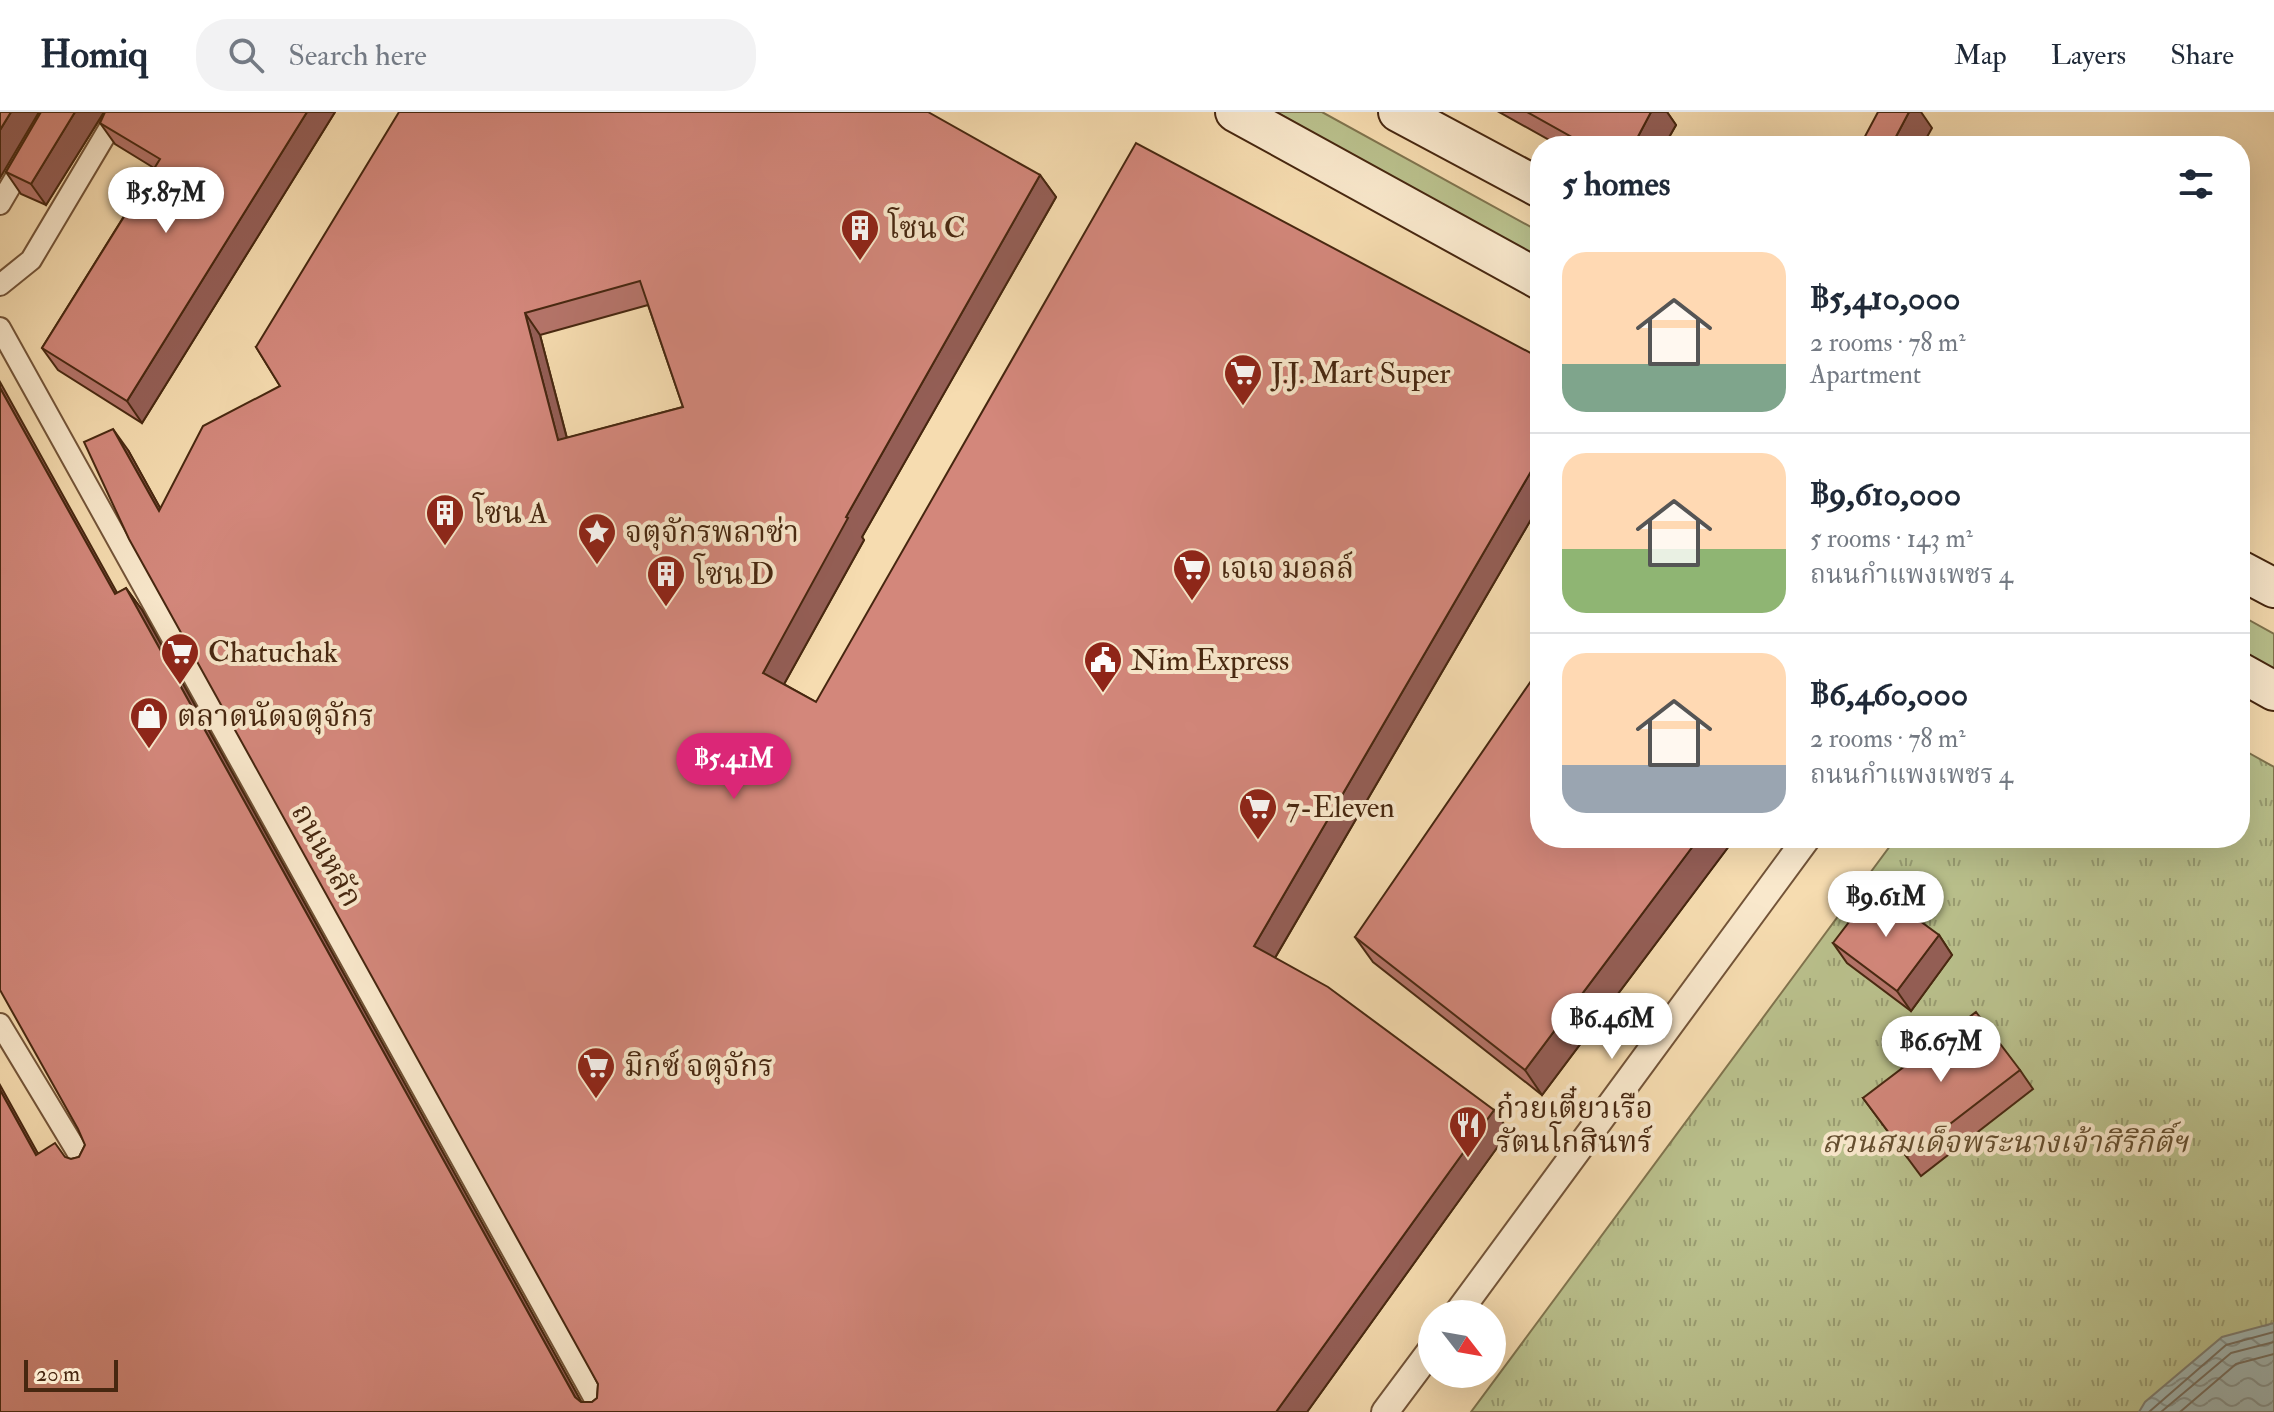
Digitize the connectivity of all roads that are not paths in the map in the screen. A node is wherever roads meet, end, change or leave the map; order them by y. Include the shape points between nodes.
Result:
1 (54, 112) edge
2 (119, 112) edge
3 (1235, 112) edge
4 (1398, 112) edge
5 (1530, 183) edge
6 (0, 204) edge
7 (1530, 274) edge
8 (0, 285) edge
9 (0, 328) edge
10 (2250, 575) edge
11 (2274, 588) edge
12 (2250, 678) edge
13 (2274, 691) edge
14 (1800, 848) edge
15 (0, 1024) edge
16 (87, 1168) edge
17 (1467, 1300) edge
18 (1418, 1368) edge
19 (602, 1412) edge
20 (1385, 1412) edge

1 - 6 street
2 - 8 street via 31,260
3 - 7 main road
4 - 5 main road
9 - 19 street, ถนนหลัก
10 - 11 main road
12 - 13 main road
14 - 17 street
15 - 16 street
18 - 20 street

